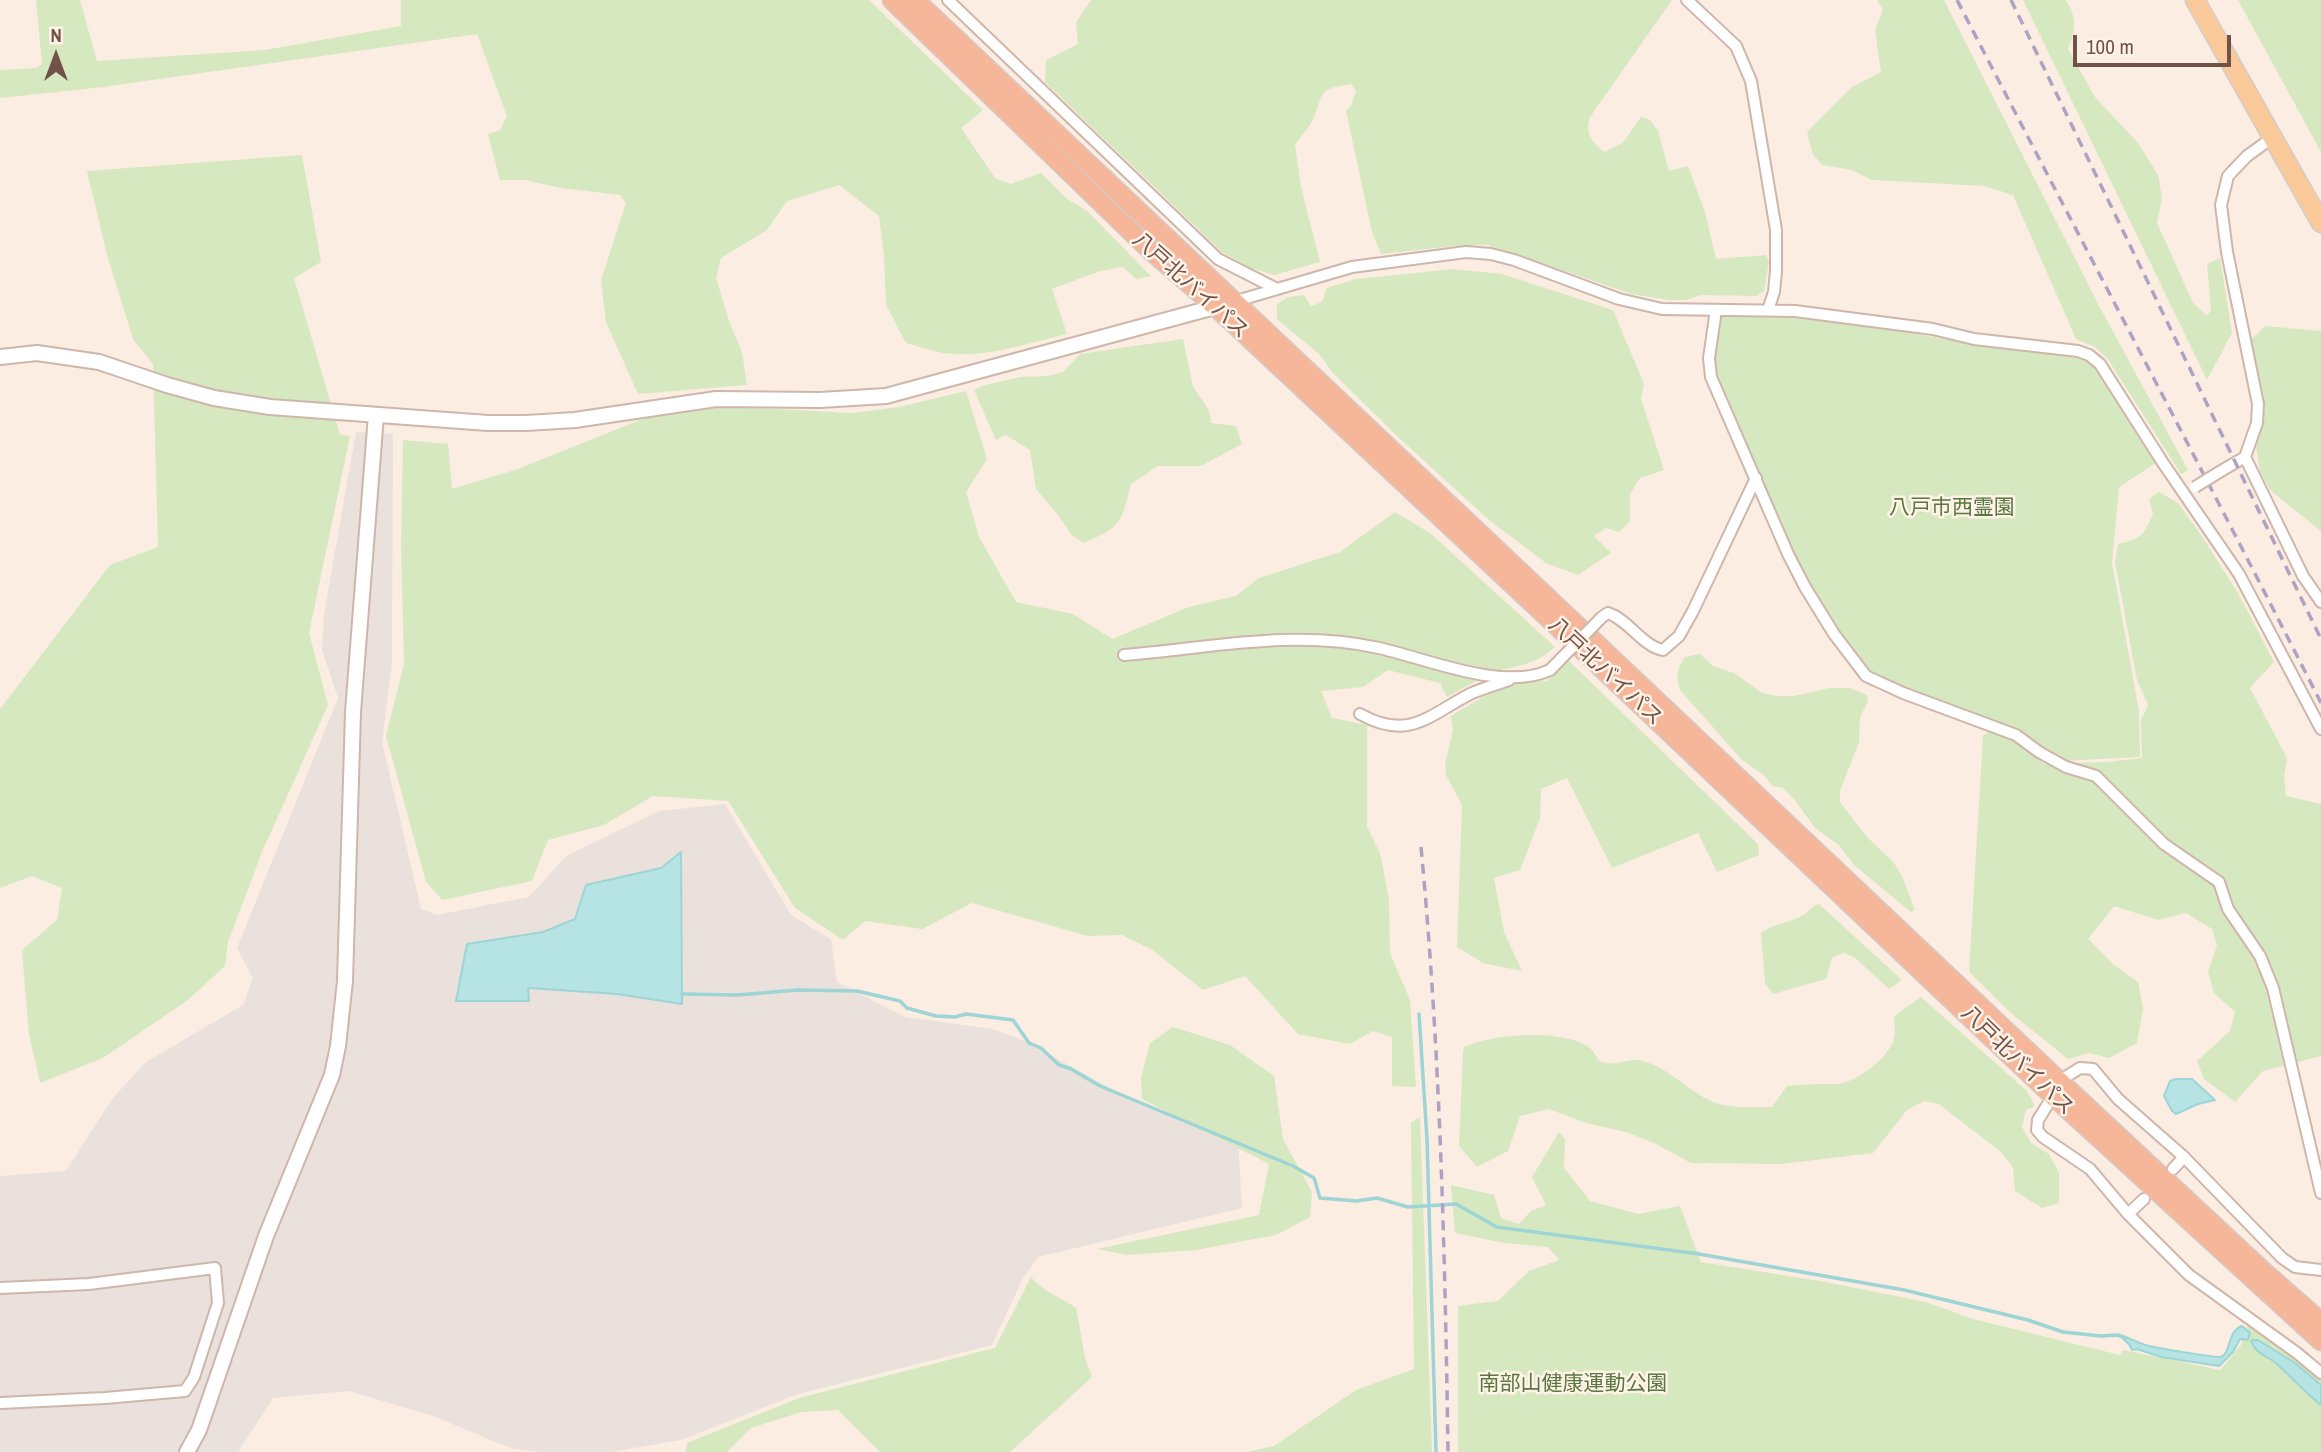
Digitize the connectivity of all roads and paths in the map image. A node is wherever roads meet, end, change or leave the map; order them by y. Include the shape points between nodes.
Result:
1 (892, 0) edge
2 (915, 0) edge
3 (948, 0) edge
4 (1687, 0) edge
5 (2195, 0) edge
6 (2272, 138) junction
7 (2321, 223) edge
8 (1275, 288) junction
9 (1224, 305) junction
10 (1716, 310) junction
11 (1768, 310) junction
12 (0, 357) edge
13 (376, 415) junction
14 (2245, 457) junction
15 (1756, 478) junction
16 (2184, 494) junction
17 (2321, 602) edge
18 (1124, 655) dead end
19 (1515, 678) junction
20 (1360, 714) dead end
21 (2321, 729) edge
22 (2056, 1089) junction
23 (2184, 1157) junction
24 (2173, 1169) dead end
25 (2321, 1193) edge
26 (2144, 1199) dead end
27 (2128, 1214) junction
28 (2321, 1269) edge
29 (0, 1288) edge
30 (2321, 1322) edge
31 (2321, 1341) edge
32 (2321, 1373) edge
33 (0, 1403) edge
34 (187, 1452) edge

1 - 9 highway, 八戸北バイパス via 1149,249
2 - 9 highway, 八戸北バイパス
3 - 8 street via 1218,259
4 - 11 street via 1736,46 1751,81 1776,230 1774,292
5 - 6 main road
6 - 7 main road
6 - 14 street via 2228,176 2221,205 2258,404 2257,423
8 - 9 street
8 - 10 street via 1352,267 1466,252 1514,260 1640,305
9 - 13 street via 877,397 716,399 526,423
9 - 22 highway, 八戸北バイパス
10 - 11 street
10 - 15 street via 1711,377
11 - 16 street via 1933,329 2089,355 2100,364
12 - 13 street via 37,353 99,362 214,398
13 - 34 street via 353,712 345,981 338,1046 322,1102 266,1236 199,1430
14 - 16 street, bridge
14 - 17 street via 2303,576
15 - 19 street, bridge via 1693,611 1671,645 1655,648 1608,613 1550,670
15 - 25 street via 1805,587 1866,676 2016,736 2066,767 2096,776 2164,844 2219,882 2228,909 2260,956 2273,988
16 - 21 street via 2239,574
18 - 19 street via 1268,639 1320,639
19 - 20 street via 1472,693 1411,724 1388,727
22 - 23 street via 2080,1068 2093,1069 2118,1099
22 - 27 street via 2037,1130 2090,1169
22 - 30 highway, 八戸北バイパス
22 - 31 highway, 八戸北バイパス
23 - 24 street
23 - 28 street via 2282,1258 2295,1267
26 - 27 street
27 - 32 street via 2189,1275
29 - 33 street via 89,1284 215,1268 218,1303 194,1377 185,1391

